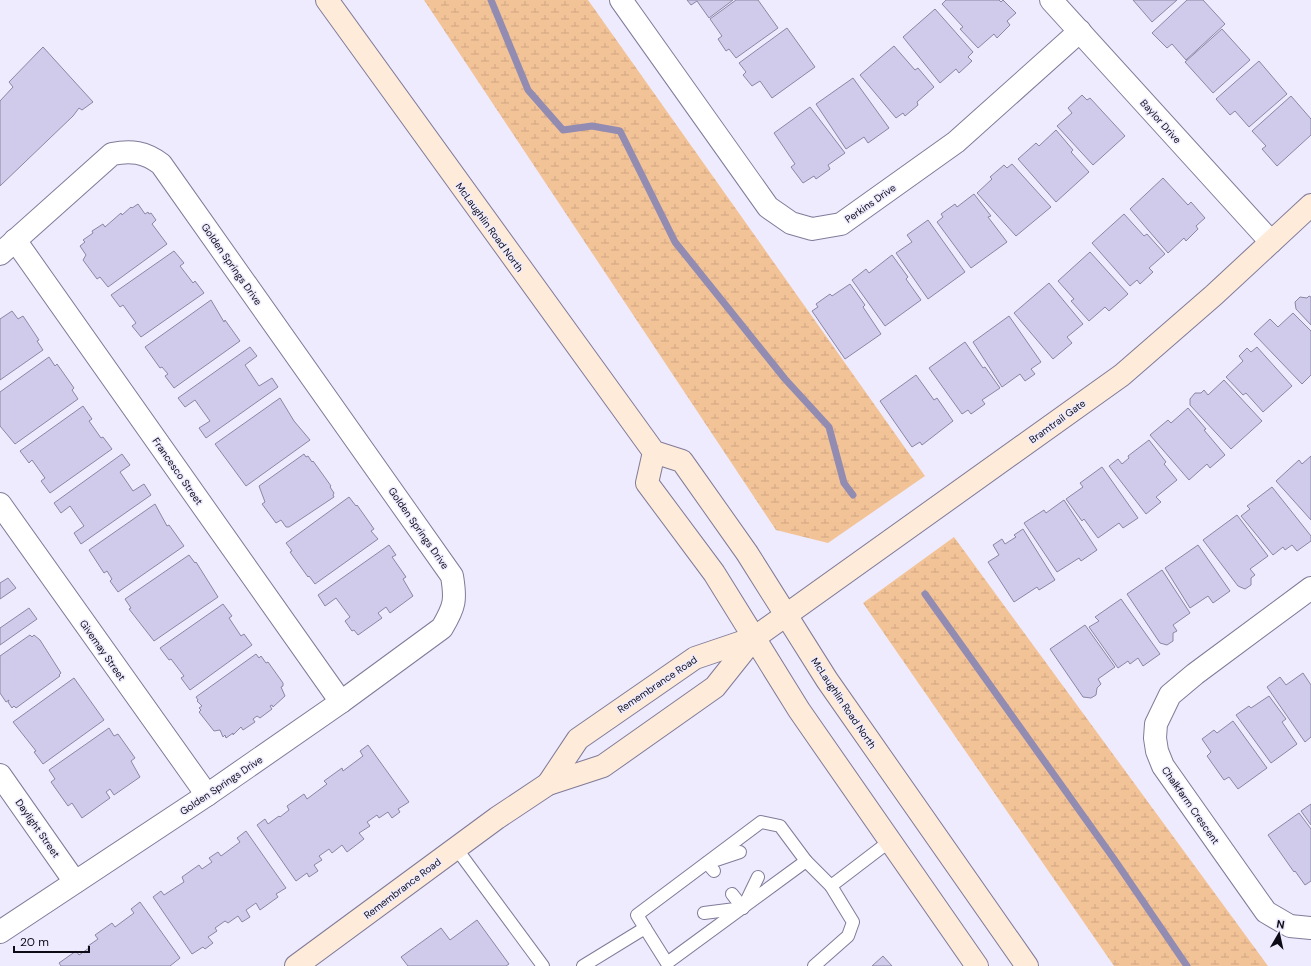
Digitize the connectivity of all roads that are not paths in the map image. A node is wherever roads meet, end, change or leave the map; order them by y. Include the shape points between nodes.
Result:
1 (327, 0) edge
2 (621, 0) edge
3 (1051, 0) edge
4 (1080, 31) junction
5 (1311, 205) edge
6 (1272, 242) junction
7 (7, 247) edge
8 (654, 452) junction
9 (0, 504) edge
10 (1311, 588) edge
11 (786, 615) junction
12 (754, 638) junction
13 (341, 702) junction
14 (0, 775) edge
15 (548, 784) junction
16 (207, 795) junction
17 (890, 841) junction
18 (456, 848) junction
19 (740, 852) dead end
20 (806, 861) junction
21 (711, 867) junction
22 (758, 877) dead end
23 (75, 882) junction
24 (831, 886) junction
25 (688, 889) dead end
26 (732, 894) dead end
27 (743, 908) junction
28 (704, 913) dead end
29 (645, 928) junction
30 (1311, 928) edge
31 (0, 932) edge
32 (668, 964) edge
33 (296, 966) edge
34 (543, 966) edge
35 (583, 966) edge
36 (814, 966) edge
37 (976, 966) edge
38 (1027, 966) edge

1 - 8 main road, McLaughlin Road North
2 - 4 street, Perkins Drive via 768,207 792,223 812,229 841,224 956,142
3 - 4 street, Baylor Drive
4 - 6 street, Baylor Drive
5 - 6 main road, Bramtrail Gate
6 - 11 main road, Bramtrail Gate via 1122,375
7 - 13 street, Francesco Street
7 - 13 street, Golden Springs Drive via 112,154 135,151 151,156 161,164 452,576 455,595 451,612 442,628
8 - 11 main road, McLaughlin Road North via 682,461
8 - 12 main road via 647,483 714,573
9 - 16 street, Givemay Street
10 - 30 street, Chalkfarm Crescent via 1170,695 1156,724 1155,738 1163,766 1266,912 1290,926
11 - 12 main road, Bramtrail Gate
11 - 38 main road, McLaughlin Road North via 827,680
12 - 15 main road, Remembrance Road via 715,687 603,766
12 - 15 main road, Remembrance Road via 694,658 578,739
12 - 17 main road via 799,710
13 - 16 street, Golden Springs Drive
14 - 23 street, Daylight Street
15 - 18 main road, Remembrance Road
16 - 23 street, Golden Springs Drive
17 - 24 lane
17 - 37 main road
18 - 33 main road, Remembrance Road
18 - 34 lane
19 - 21 lane
20 - 21 lane via 780,826 761,822
20 - 24 lane
20 - 27 lane
21 - 25 lane
21 - 29 lane via 637,915
22 - 27 lane
23 - 31 street, Golden Springs Drive
24 - 36 lane via 853,922 848,936
26 - 27 lane
27 - 28 lane
27 - 32 lane
29 - 32 lane
29 - 35 lane

